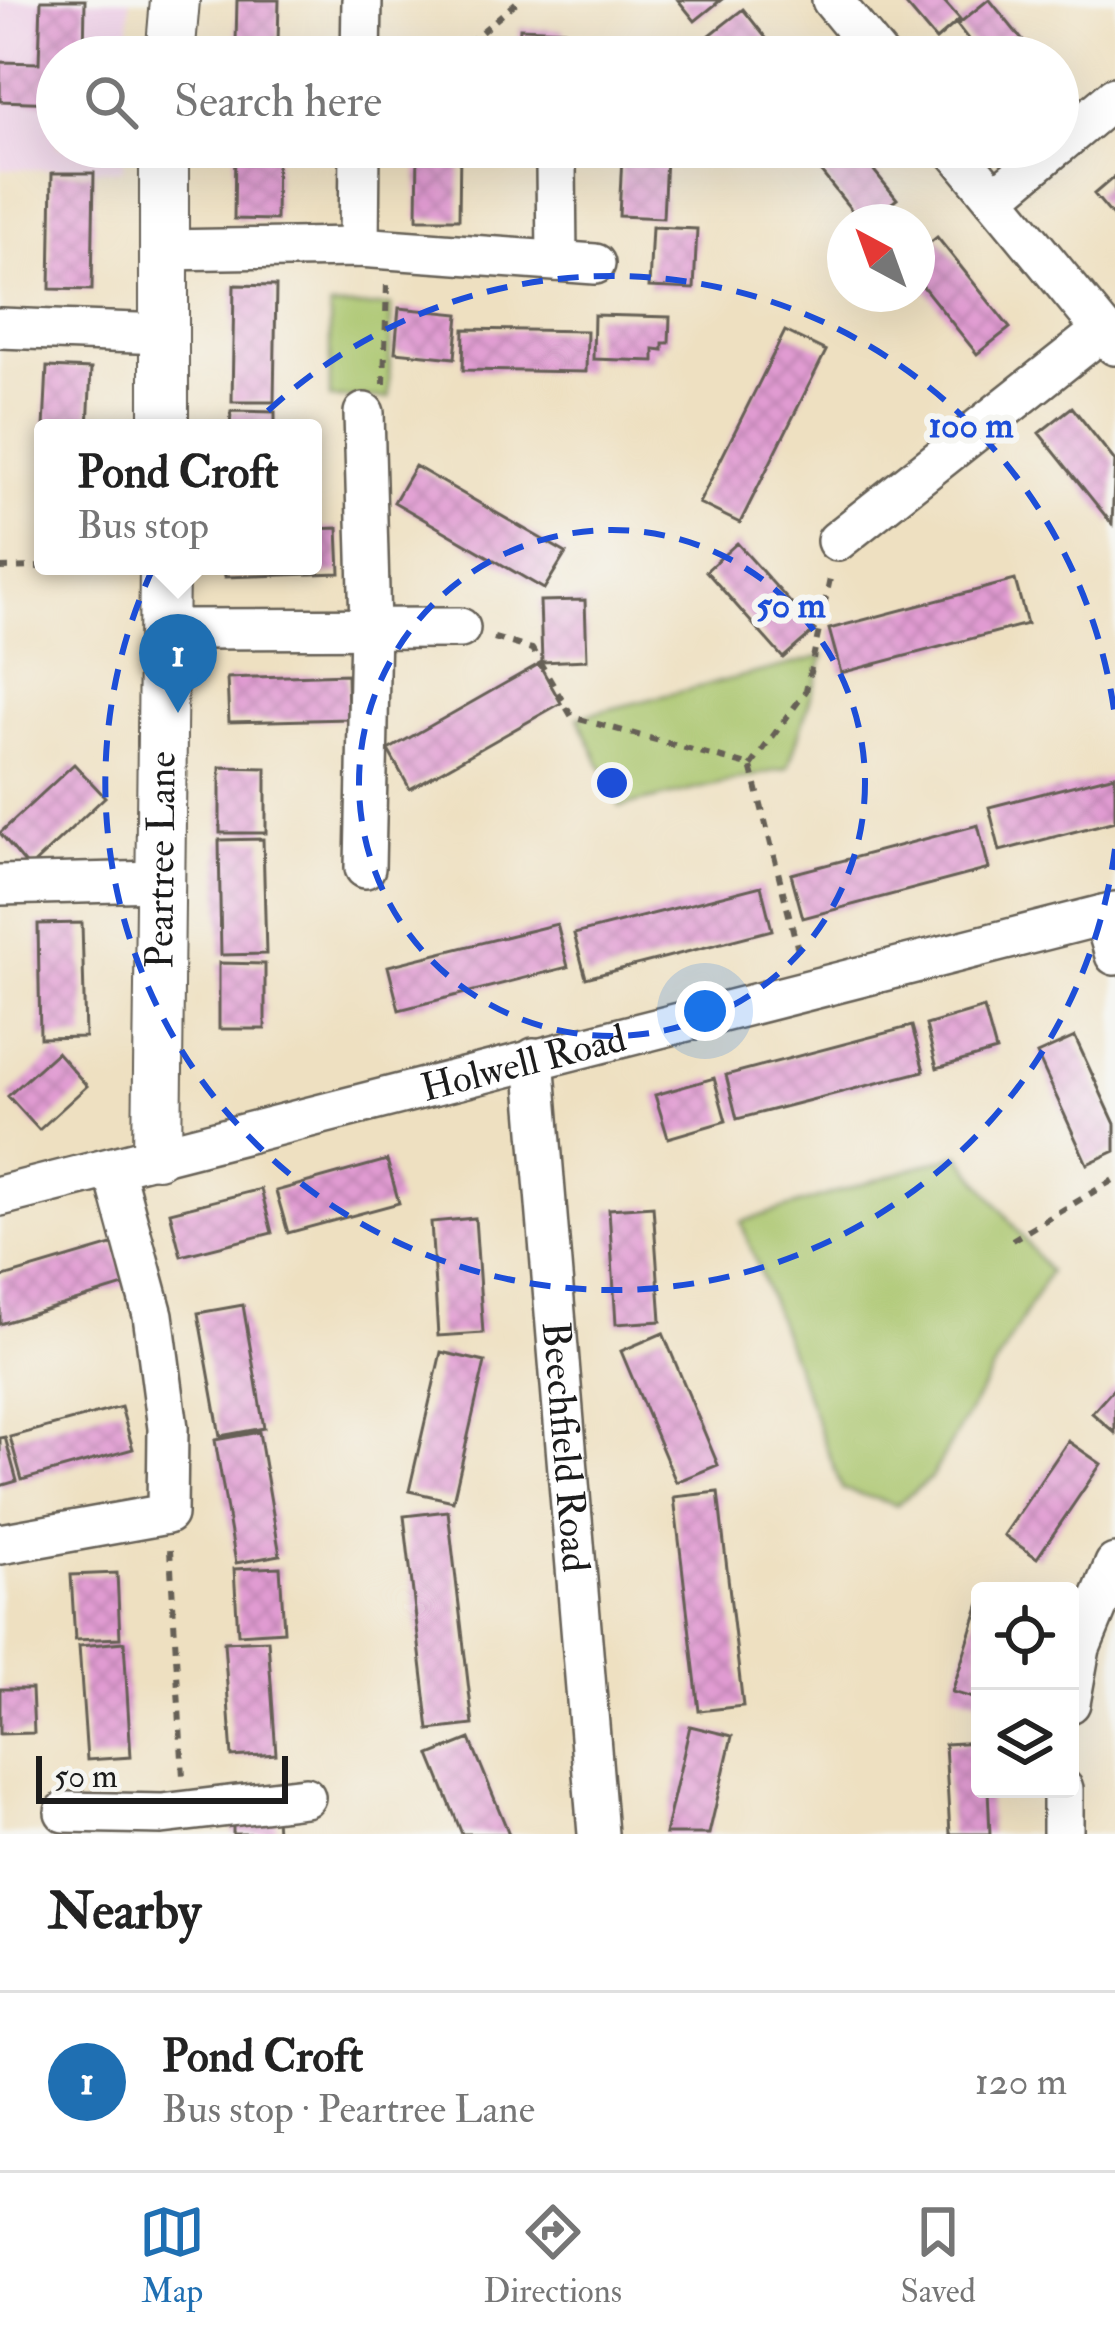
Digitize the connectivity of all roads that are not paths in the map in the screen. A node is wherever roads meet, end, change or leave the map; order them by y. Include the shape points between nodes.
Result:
1 (175, 0) edge
2 (362, 0) edge
3 (832, 0) edge
4 (172, 36) edge
5 (361, 36) edge
6 (862, 36) edge
7 (1115, 97) edge
8 (1079, 127) edge
9 (164, 168) edge
10 (363, 168) edge
11 (557, 168) edge
12 (969, 168) edge
13 (1030, 168) edge
14 (994, 198) junction
15 (373, 248) junction
16 (162, 250) junction
17 (0, 328) edge
18 (164, 334) junction
19 (1109, 338) edge
20 (364, 413) road end
21 (164, 419) edge
22 (837, 541) road end
23 (164, 575) edge
24 (370, 626) junction
25 (460, 628) road end
26 (164, 629) junction
27 (365, 868) dead end
28 (158, 881) junction
29 (0, 885) edge
30 (1109, 913) edge
31 (1115, 955) edge
32 (534, 1058) junction
33 (135, 1161) junction
34 (0, 1196) edge
35 (0, 1544) edge
36 (1115, 1564) edge
37 (1072, 1690) edge
38 (305, 1797) dead end
39 (1063, 1798) edge
40 (65, 1812) dead end
41 (161, 1824) edge
42 (598, 1834) edge
43 (1063, 1834) edge

1 - 4 street
2 - 5 street
3 - 6 street
7 - 8 street
9 - 16 street
10 - 15 street
11 - 15 street via 576,262
12 - 14 street
13 - 14 street
14 - 19 street
15 - 16 street
16 - 18 street
17 - 18 street
18 - 21 street
19 - 22 street
20 - 24 street
23 - 26 street, Peartree Lane
24 - 25 street
24 - 26 street
24 - 27 street
26 - 28 street, Peartree Lane
28 - 29 street
28 - 33 street, Peartree Lane
30 - 31 street
30 - 32 street, Holwell Road
32 - 33 street, Holwell Road
32 - 42 street, Beechfield Road
33 - 34 street, Holwell Road
33 - 35 street via 168,1428 167,1514
36 - 37 street via 1080,1648
38 - 41 street
39 - 43 street
40 - 41 street

